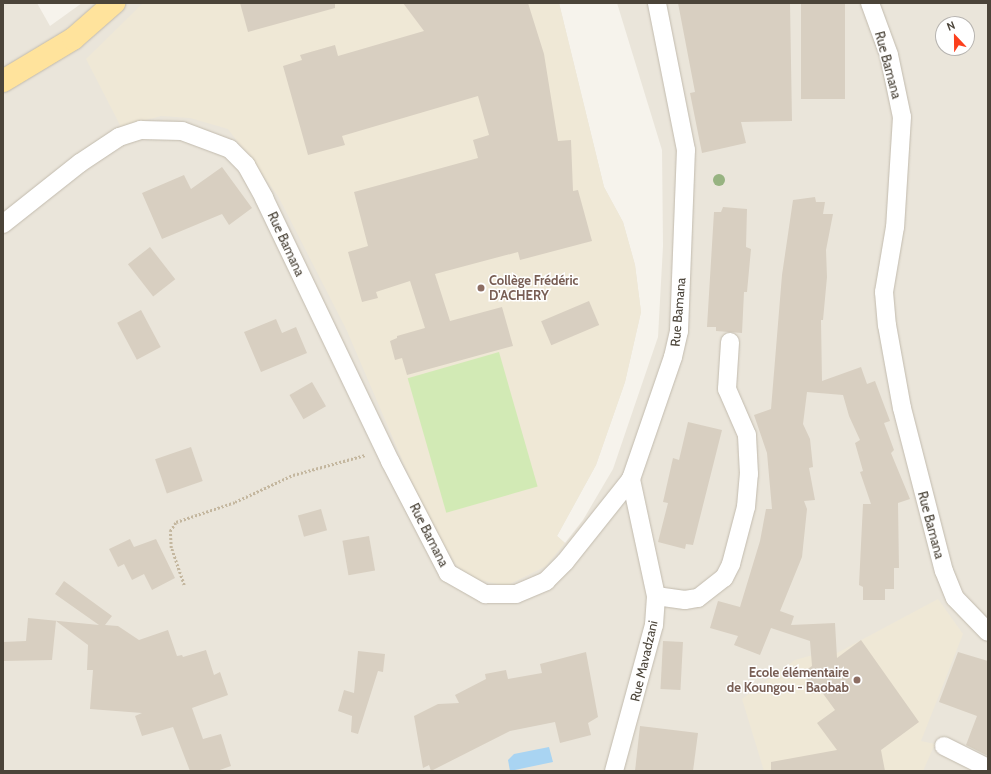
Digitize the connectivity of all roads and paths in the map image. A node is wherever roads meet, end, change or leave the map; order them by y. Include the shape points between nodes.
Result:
1 (114, 3) edge
2 (657, 3) edge
3 (870, 3) edge
4 (3, 81) edge
5 (3, 224) edge
6 (730, 342) dead end
7 (384, 449) junction
8 (630, 479) junction
9 (184, 584) dead end
10 (656, 596) junction
11 (988, 632) edge
12 (944, 746) dead end
13 (988, 768) edge
14 (614, 771) edge

1 - 4 main road via 73,39
2 - 8 street, Rue Bamana via 686,150 679,331 673,357
3 - 11 street, Rue Bamana via 888,55 902,118 895,226 884,292 887,325 902,408 944,571 955,598
5 - 7 street, Rue Bamana via 80,164 119,138 142,130 182,131 230,149 246,165 264,198
6 - 10 street via 727,389 747,435 750,474 746,507 731,564 724,578 698,598 685,600
7 - 8 street, Rue Bamana via 448,573 485,594 516,594 546,581 565,562
7 - 9 path via 293,475 235,502 176,522 170,532 171,548
8 - 10 street, Rue Mavadzani
10 - 14 street, Rue Mavadzani via 654,625
12 - 13 street

